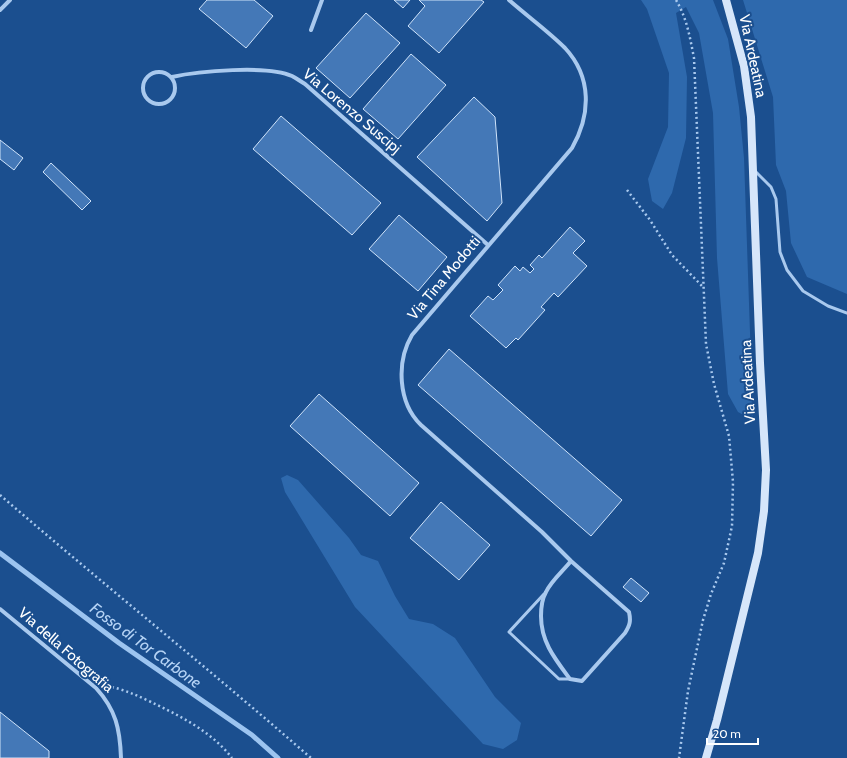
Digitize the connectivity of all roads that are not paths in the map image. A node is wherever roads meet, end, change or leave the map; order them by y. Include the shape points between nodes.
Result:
1 (10, 0) edge
2 (322, 0) edge
3 (509, 0) edge
4 (726, 0) edge
5 (0, 10) edge
6 (311, 30) dead end
7 (172, 77) junction
8 (754, 170) junction
9 (488, 245) junction
10 (847, 313) edge
11 (571, 561) junction
12 (545, 593) junction
13 (0, 608) edge
14 (570, 679) junction
15 (121, 758) edge
16 (706, 758) edge

1 - 5 street
2 - 6 street
3 - 9 street, Via Tina Modotti via 572,57 584,82 586,105 581,130 572,148
4 - 8 main road, Via Ardeatina via 749,92
7 - 7 street, Via Lorenzo Suscipj via 160,71 148,76 143,87 147,99 158,105 170,100 176,89
7 - 9 street, Via Lorenzo Suscipj via 216,71 263,70 291,76 305,84
8 - 10 lane via 771,187 776,199 780,252 787,270 803,291 828,306
8 - 16 main road, Via Ardeatina via 766,490 758,553
9 - 11 street, Via Tina Modotti via 418,327 408,344 402,365 407,404 420,425 542,532
11 - 12 street
11 - 14 street, Via Tina Modotti via 629,612 630,619 629,626 620,640 582,681
12 - 14 street via 541,622 545,642
12 - 14 lane via 509,632 559,679
13 - 15 street, Via della Fotografia via 96,688 110,706 117,723

